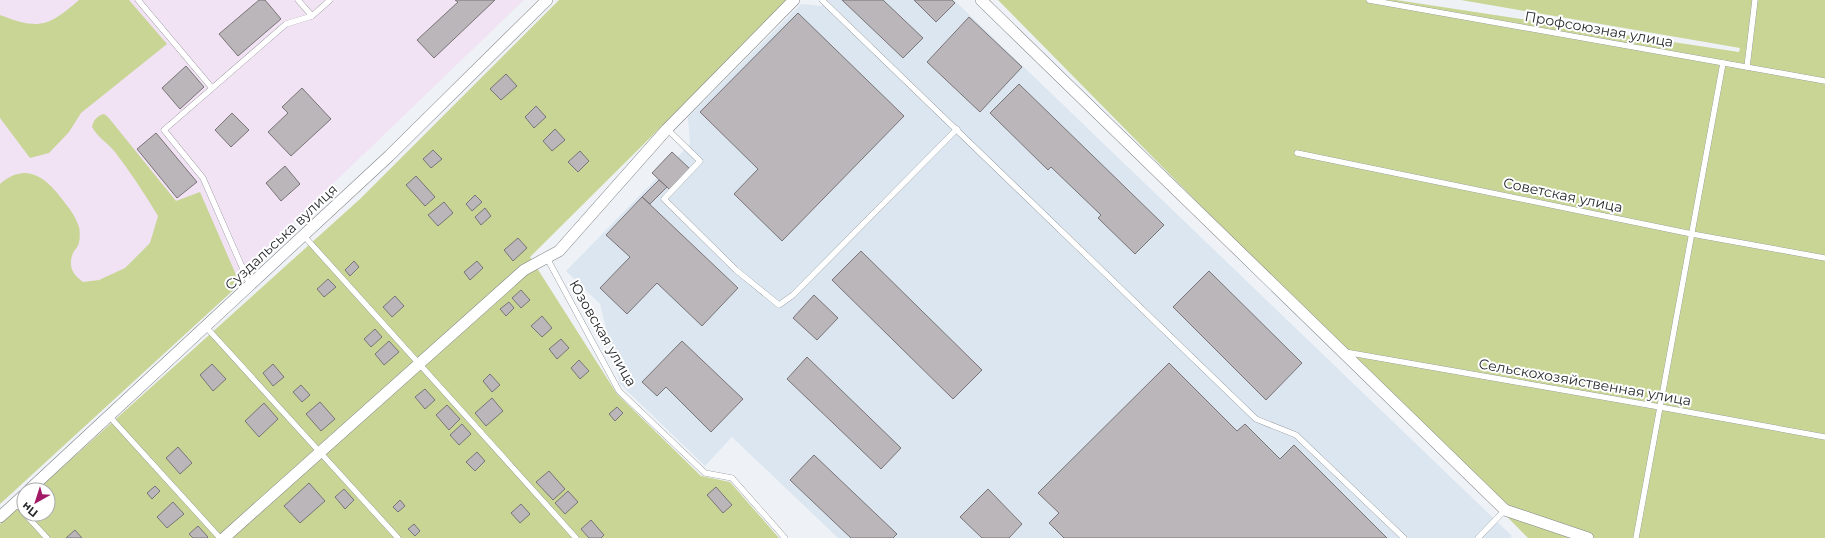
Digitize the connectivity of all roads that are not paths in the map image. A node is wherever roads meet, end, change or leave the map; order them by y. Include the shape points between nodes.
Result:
1 (138, 0) edge
2 (298, 0) edge
3 (330, 0) edge
4 (547, 0) edge
5 (794, 0) edge
6 (822, 0) edge
7 (981, 0) edge
8 (1369, 0) edge
9 (1755, 0) edge
10 (312, 16) junction
11 (1723, 63) junction
12 (1747, 67) junction
13 (1825, 81) edge
14 (212, 88) junction
15 (667, 129) junction
16 (957, 129) junction
17 (1297, 153) dead end
18 (1692, 234) junction
19 (304, 236) junction
20 (547, 258) junction
21 (1825, 258) edge
22 (250, 286) junction
23 (206, 326) junction
24 (1341, 352) junction
25 (418, 364) junction
26 (1660, 407) junction
27 (109, 416) junction
28 (1825, 437) edge
29 (320, 452) junction
30 (38, 482) edge
31 (15, 503) edge
32 (1505, 510) junction
33 (0, 517) edge
34 (33, 522) edge
35 (47, 538) edge
36 (220, 538) edge
37 (224, 538) edge
38 (398, 538) edge
39 (576, 538) edge
40 (785, 538) edge
41 (1404, 538) edge
42 (1478, 538) edge
43 (1588, 538) edge
44 (1636, 538) edge

1 - 14 lane
2 - 10 lane
3 - 10 lane
4 - 19 street, Суздальська вулиця via 390,156
5 - 15 street
6 - 16 lane
7 - 24 street
8 - 11 lane, Профсоюзная улица
9 - 12 lane
10 - 14 lane via 286,24
11 - 12 lane, Профсоюзная улица
11 - 18 lane
12 - 13 lane, Профсоюзная улица
14 - 22 lane via 164,130 203,178
15 - 16 lane via 700,161 664,199 736,270 779,305 793,295
15 - 20 street via 559,251
16 - 41 lane via 1256,419 1296,435
17 - 18 lane, Советская улица
18 - 21 lane, Советская улица
18 - 26 lane
19 - 22 street, Суздальська вулиця
19 - 25 lane
20 - 25 street via 524,270
20 - 40 lane, Юзовская улица via 619,391 705,473 732,478
22 - 23 street, Суздальська вулиця
23 - 27 street, Суздальська вулиця
23 - 29 lane
24 - 26 lane, Сельскохозяйственная улица
24 - 32 street
25 - 29 street
25 - 39 lane
26 - 28 lane, Сельскохозяйственная улица
26 - 44 lane
27 - 30 street, Суздальська вулиця
27 - 36 lane
29 - 37 street
29 - 38 lane
31 - 33 street
32 - 42 lane
32 - 43 street
34 - 35 lane

